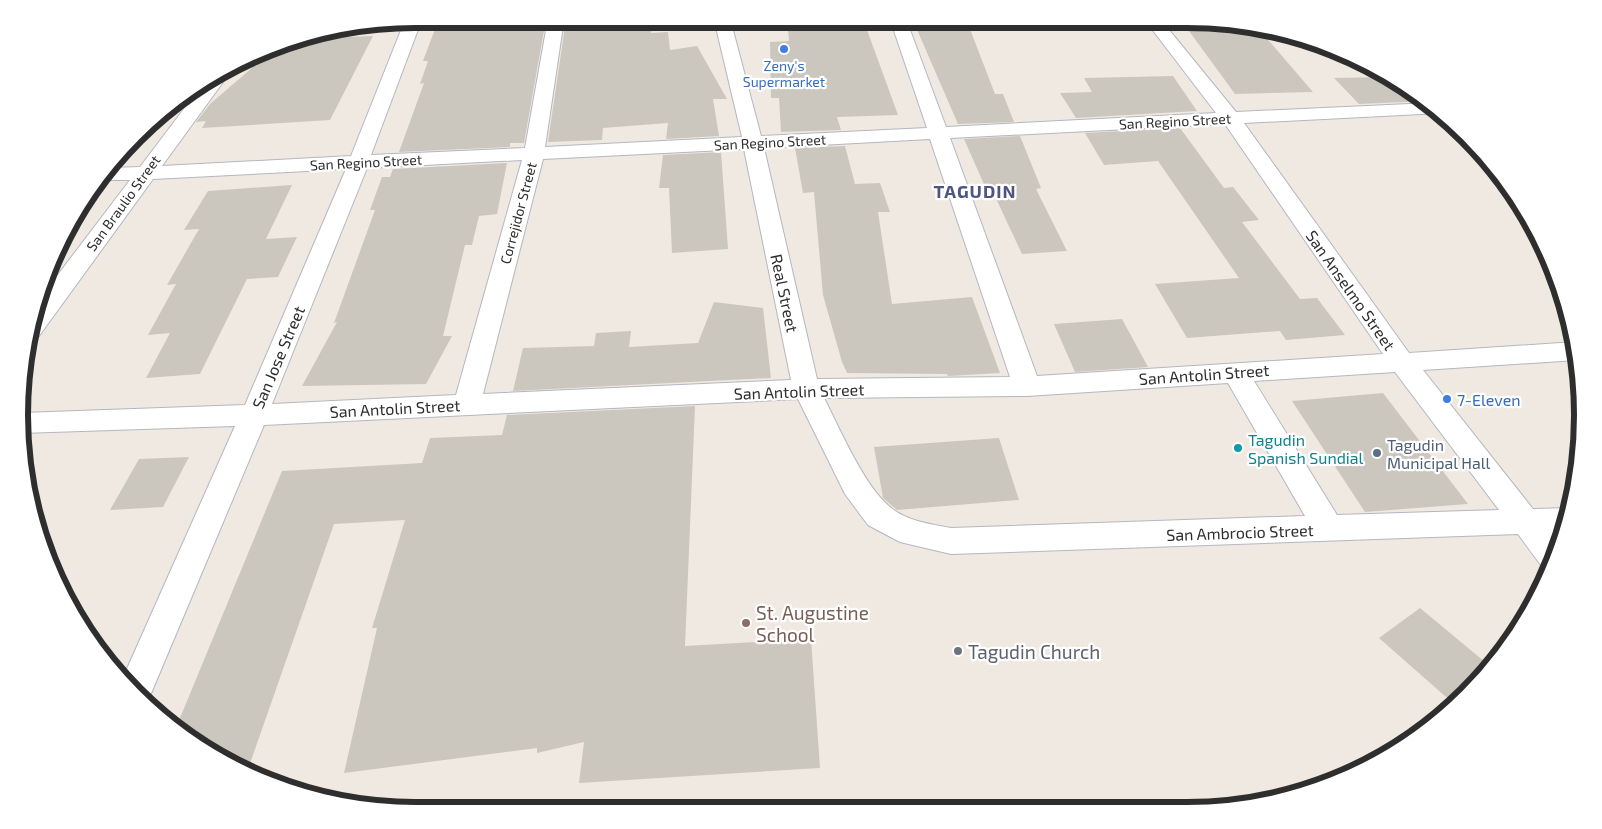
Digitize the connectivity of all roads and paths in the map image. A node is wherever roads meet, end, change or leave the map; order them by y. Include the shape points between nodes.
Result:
1 (411, 28) edge
2 (555, 28) edge
3 (724, 28) edge
4 (901, 28) edge
5 (1159, 28) edge
6 (210, 86) edge
7 (1425, 109) edge
8 (1230, 118) junction
9 (938, 132) junction
10 (753, 143) junction
11 (534, 154) junction
12 (360, 162) junction
13 (145, 173) junction
14 (111, 175) edge
15 (41, 315) edge
16 (1569, 351) edge
17 (1401, 361) junction
18 (1234, 372) junction
19 (1027, 386) junction
20 (806, 389) junction
21 (467, 405) junction
22 (254, 415) junction
23 (28, 423) edge
24 (1559, 521) edge
25 (1526, 523) junction
26 (1329, 529) junction
27 (911, 533) joint
28 (1549, 552) edge
29 (137, 684) edge

1 - 12 street, San Jose Street
2 - 11 street, Correjidor Street
3 - 10 street, Real Street
4 - 9 street
5 - 8 street, San Anselmo Street
6 - 13 street, San Braulio Street
7 - 8 street, San Regino Street
8 - 9 street, San Regino Street
8 - 17 street, San Anselmo Street
9 - 10 street, San Regino Street
9 - 19 street
10 - 11 street, San Regino Street
10 - 20 street, Real Street
11 - 12 street, San Regino Street
11 - 21 street, Correjidor Street
12 - 13 street, San Regino Street
12 - 22 street, San Jose Street
13 - 14 street, San Regino Street
13 - 15 street, San Braulio Street
16 - 17 street, San Antolin Street
17 - 18 street, San Antolin Street
17 - 25 street, San Anselmo Street
18 - 19 street, San Antolin Street
18 - 26 street
19 - 20 street, San Antolin Street
20 - 21 street, San Antolin Street
20 - 27 street, Real Street via 855,486 879,516
21 - 22 street, San Antolin Street
22 - 23 street, San Antolin Street
22 - 29 street, San Jose Street
24 - 25 street, San Ambrocio Street
25 - 26 street, San Ambrocio Street
25 - 28 street, San Anselmo Street
26 - 27 street, San Ambrocio Street via 951,541

